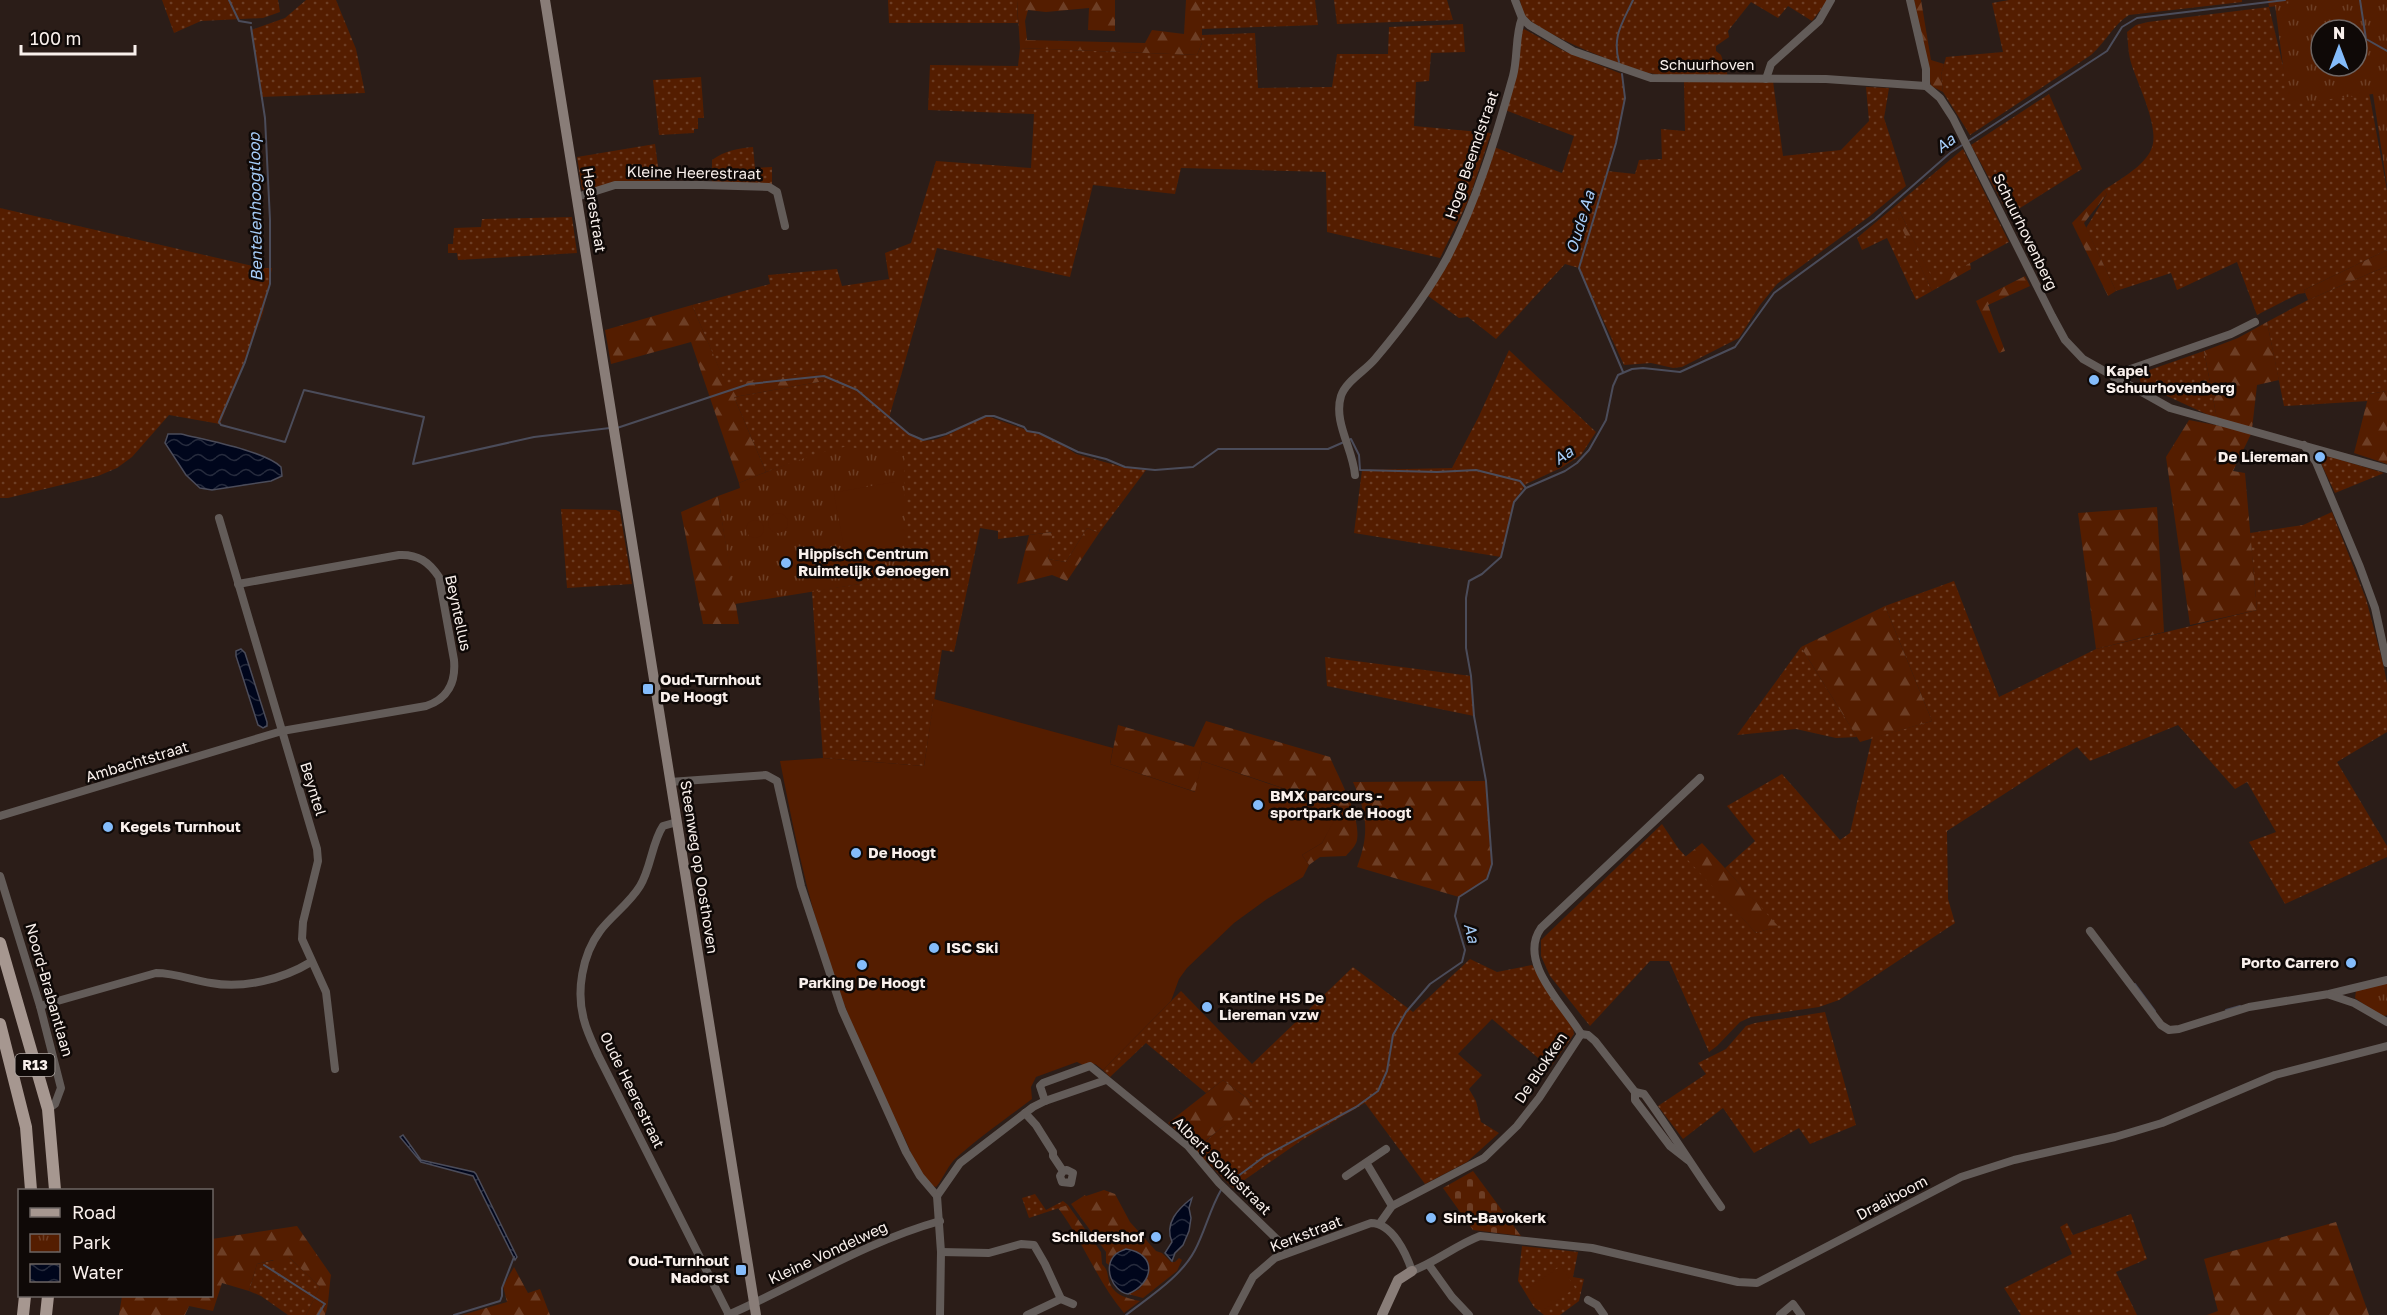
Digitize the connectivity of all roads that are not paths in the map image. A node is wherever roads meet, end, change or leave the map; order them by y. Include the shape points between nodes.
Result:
1 (545, 0) edge
2 (1515, 0) edge
3 (1831, 0) edge
4 (1910, 0) edge
5 (1522, 18) junction
6 (1766, 79) junction
7 (1926, 86) junction
8 (577, 197) junction
9 (785, 225) dead end
10 (2255, 322) dead end
11 (2114, 378) junction
12 (613, 424) joint
13 (2304, 445) junction
14 (2387, 469) edge
15 (1355, 475) dead end
16 (219, 518) dead end
17 (238, 584) junction
18 (2387, 663) edge
19 (282, 731) junction
20 (1700, 778) dead end
21 (670, 782) junction
22 (0, 816) edge
23 (677, 822) junction
24 (0, 876) edge
25 (2090, 931) dead end
26 (0, 943) edge
27 (311, 963) junction
28 (2387, 980) edge
29 (2329, 994) junction
30 (40, 1006) junction
31 (2387, 1022) edge
32 (0, 1024) edge
33 (1581, 1034) junction
34 (2387, 1046) edge
35 (335, 1069) dead end
36 (1106, 1080) junction
37 (1044, 1101) junction
38 (48, 1109) junction
39 (1025, 1113) junction
40 (1386, 1149) dead end
41 (1367, 1164) junction
42 (1063, 1171) dead end
43 (1346, 1176) dead end
44 (31, 1189) edge
45 (55, 1189) edge
46 (937, 1196) junction
47 (1392, 1206) junction
48 (1721, 1207) dead end
49 (940, 1221) junction
50 (1380, 1223) junction
51 (1289, 1251) junction
52 (941, 1252) junction
53 (1429, 1265) junction
54 (1412, 1271) junction
55 (26, 1297) edge
56 (48, 1297) edge
57 (1061, 1299) junction
58 (1588, 1300) dead end
59 (754, 1303) junction
60 (1073, 1304) dead end
61 (23, 1315) edge
62 (46, 1315) edge
63 (728, 1315) edge
64 (756, 1315) edge
65 (940, 1315) edge
66 (1028, 1315) edge
67 (1233, 1315) edge
68 (1382, 1315) edge
69 (1468, 1315) edge
70 (1604, 1315) edge
71 (1780, 1315) edge
72 (1801, 1315) edge

1 - 8 street, Heerestraat
2 - 5 street
3 - 6 street via 1819,21 1771,64
4 - 7 street via 1926,69
5 - 6 street, Schuurhoven via 1574,51 1651,78
5 - 15 street, Hoge Beemdstraat via 1510,86 1476,192 1449,254 1419,303 1373,362 1341,394 1340,415
6 - 7 street, Schuurhoven
7 - 11 street, Schuurhovenberg via 1940,98 1963,137 2065,340 2083,358
8 - 9 street, Kleine Heerestraat via 615,185 769,187 777,192
8 - 12 street, Heerestraat
10 - 11 street
11 - 13 street, Schuurhovenberg via 2170,408
12 - 21 street, Steenweg op Oosthoven
13 - 14 street, Schuurhovenberg
13 - 18 street via 2316,462 2360,567 2375,608
16 - 17 street, Beyntel
17 - 19 street, Beyntel
17 - 19 street, Beyntellus via 399,555 426,561 439,577 455,671 451,688 443,697 426,706
19 - 22 street, Ambachtstraat
19 - 27 street, Beyntel via 317,849 302,939
20 - 33 street, De Blokken via 1536,936 1534,958 1539,971
21 - 23 street, Steenweg op Oosthoven
21 - 46 street via 766,775 777,781 801,886 842,1010 906,1152
23 - 59 street, Steenweg op Oosthoven
23 - 63 street, Oude Heerestraat via 663,826 639,887 600,931 590,950 584,968 582,1009 598,1055
24 - 30 street, Noord-Brabantlaan
25 - 29 street via 2161,1025 2169,1030 2249,1007
26 - 38 main road, R13
27 - 30 street via 287,975 234,986 156,973
27 - 35 street, Beyntel via 326,992
28 - 29 street
29 - 31 street
30 - 38 street, Noord-Brabantlaan via 61,1088 55,1104
32 - 44 main road, R13 via 26,1126
33 - 47 street, De Blokken via 1539,1098 1484,1158
33 - 48 street via 1595,1041 1635,1092 1635,1100 1670,1146 1688,1160
34 - 53 street, Draaiboom via 2276,1075 2162,1123 1962,1177 1757,1283 1592,1248 1480,1236
36 - 37 street
36 - 37 street, Albert Sohiestraat via 1090,1066 1043,1083 1040,1090
36 - 51 street, Albert Sohiestraat via 1188,1146 1219,1183
37 - 39 street
38 - 45 main road, R13
39 - 42 street
39 - 46 street via 960,1163
40 - 41 street
41 - 43 street
41 - 47 street
46 - 49 street
47 - 50 street
49 - 52 street
49 - 59 street, Kleine Vondelweg via 865,1248
50 - 51 street, Kerkstraat
50 - 54 street via 1407,1256
51 - 67 street, Kerkstraat via 1253,1277
52 - 57 street via 989,1253 1030,1244 1037,1248
52 - 65 street
53 - 54 street, Draaiboom
53 - 69 street
54 - 68 street via 1398,1280
55 - 61 main road
56 - 62 main road
57 - 60 street
57 - 66 street
58 - 70 street
59 - 63 street, Kleine Vondelweg
59 - 64 street, Steenweg op Oosthoven
71 - 72 street via 1793,1304

